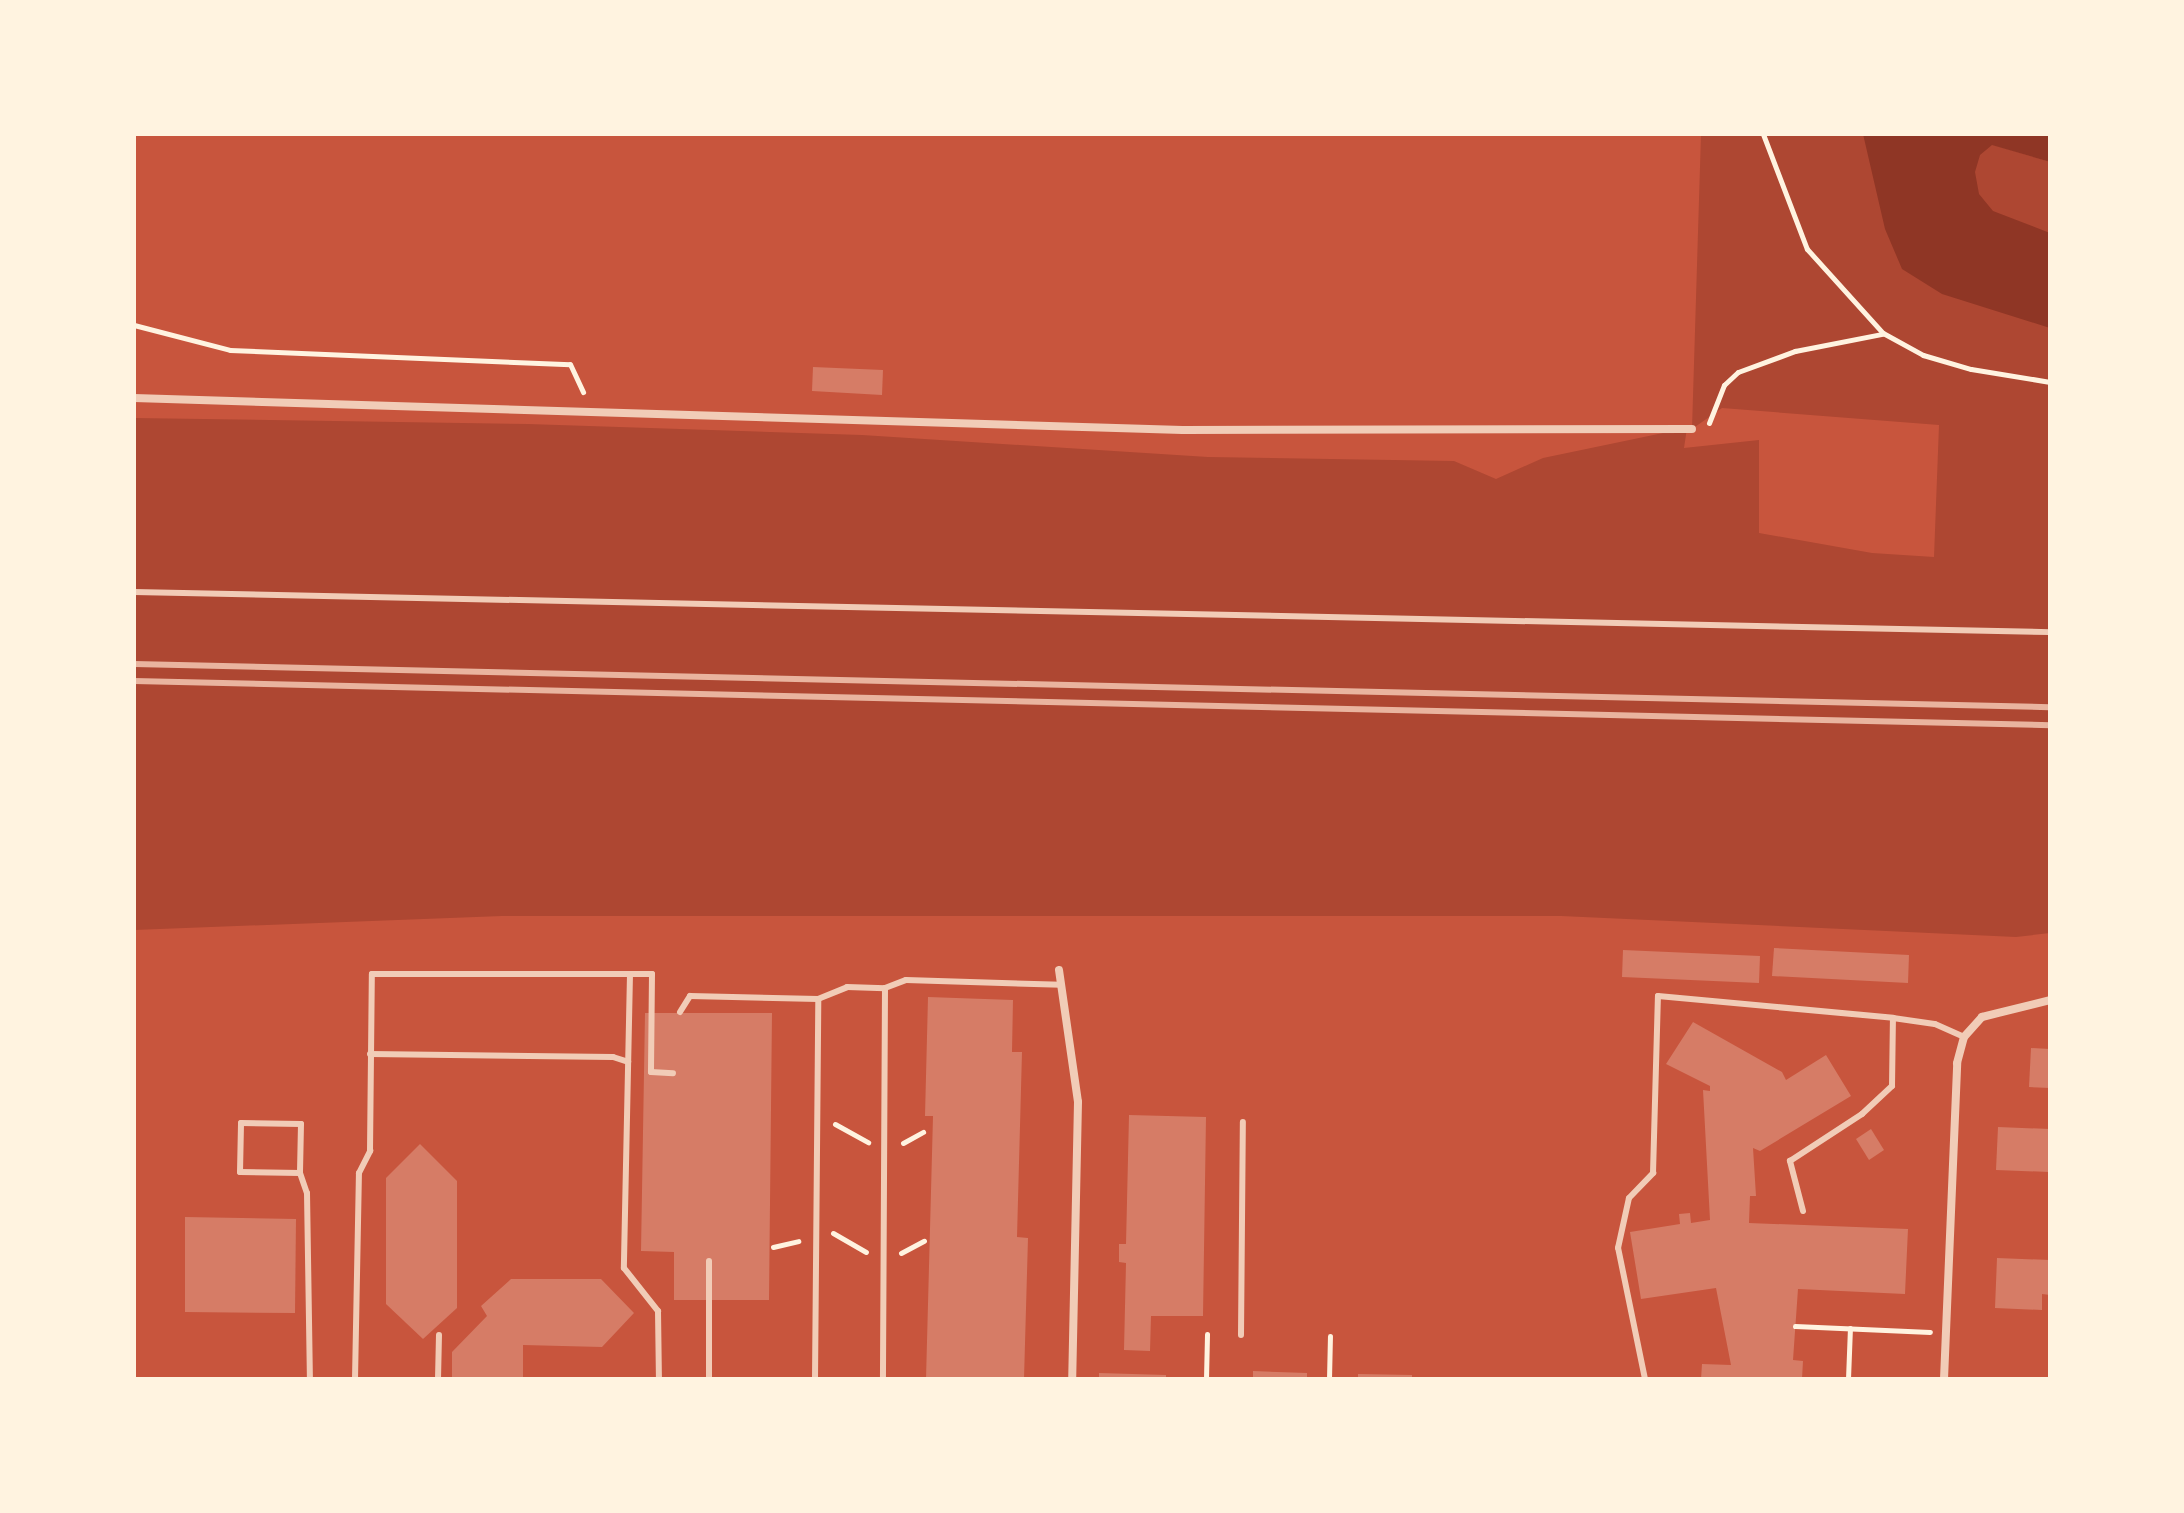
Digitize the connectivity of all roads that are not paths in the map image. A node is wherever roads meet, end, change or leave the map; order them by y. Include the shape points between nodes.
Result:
1 (134, 398) edge
2 (1692, 429) road end
3 (134, 592) edge
4 (2050, 632) edge
5 (1059, 970) dead end
6 (630, 974) junction
7 (1061, 985) junction
8 (885, 988) junction
9 (818, 999) junction
10 (2050, 1000) edge
11 (680, 1012) dead end
12 (1893, 1018) junction
13 (1964, 1037) junction
14 (370, 1054) junction
15 (628, 1062) junction
16 (673, 1073) dead end
17 (1243, 1122) dead end
18 (300, 1173) junction
19 (1803, 1211) dead end
20 (709, 1261) dead end
21 (439, 1335) dead end
22 (1241, 1335) dead end
23 (310, 1379) edge
24 (355, 1379) edge
25 (438, 1379) edge
26 (659, 1379) edge
27 (709, 1379) edge
28 (815, 1379) edge
29 (883, 1379) edge
30 (1072, 1379) edge
31 (1645, 1379) edge
32 (1944, 1379) edge

1 - 2 street via 1183,430
3 - 4 lane
5 - 7 street
6 - 14 lane via 372,974
6 - 15 lane
6 - 16 lane via 652,974 651,1072
7 - 8 lane via 906,980
7 - 30 street via 1078,1102
8 - 9 lane via 847,987
8 - 29 lane
9 - 11 lane via 690,996
9 - 28 lane
10 - 13 street via 1982,1017
12 - 13 lane via 1935,1024
12 - 19 lane via 1892,1086 1862,1114 1790,1161
12 - 31 lane via 1658,996 1653,1173 1629,1198 1618,1248
13 - 32 street via 1957,1063
14 - 15 lane via 613,1057
14 - 24 lane via 370,1151 359,1173
15 - 26 lane via 624,1268 658,1311
17 - 22 lane
18 - 18 lane via 301,1124 241,1123 240,1172
18 - 23 lane via 307,1193
20 - 27 lane
21 - 25 lane

